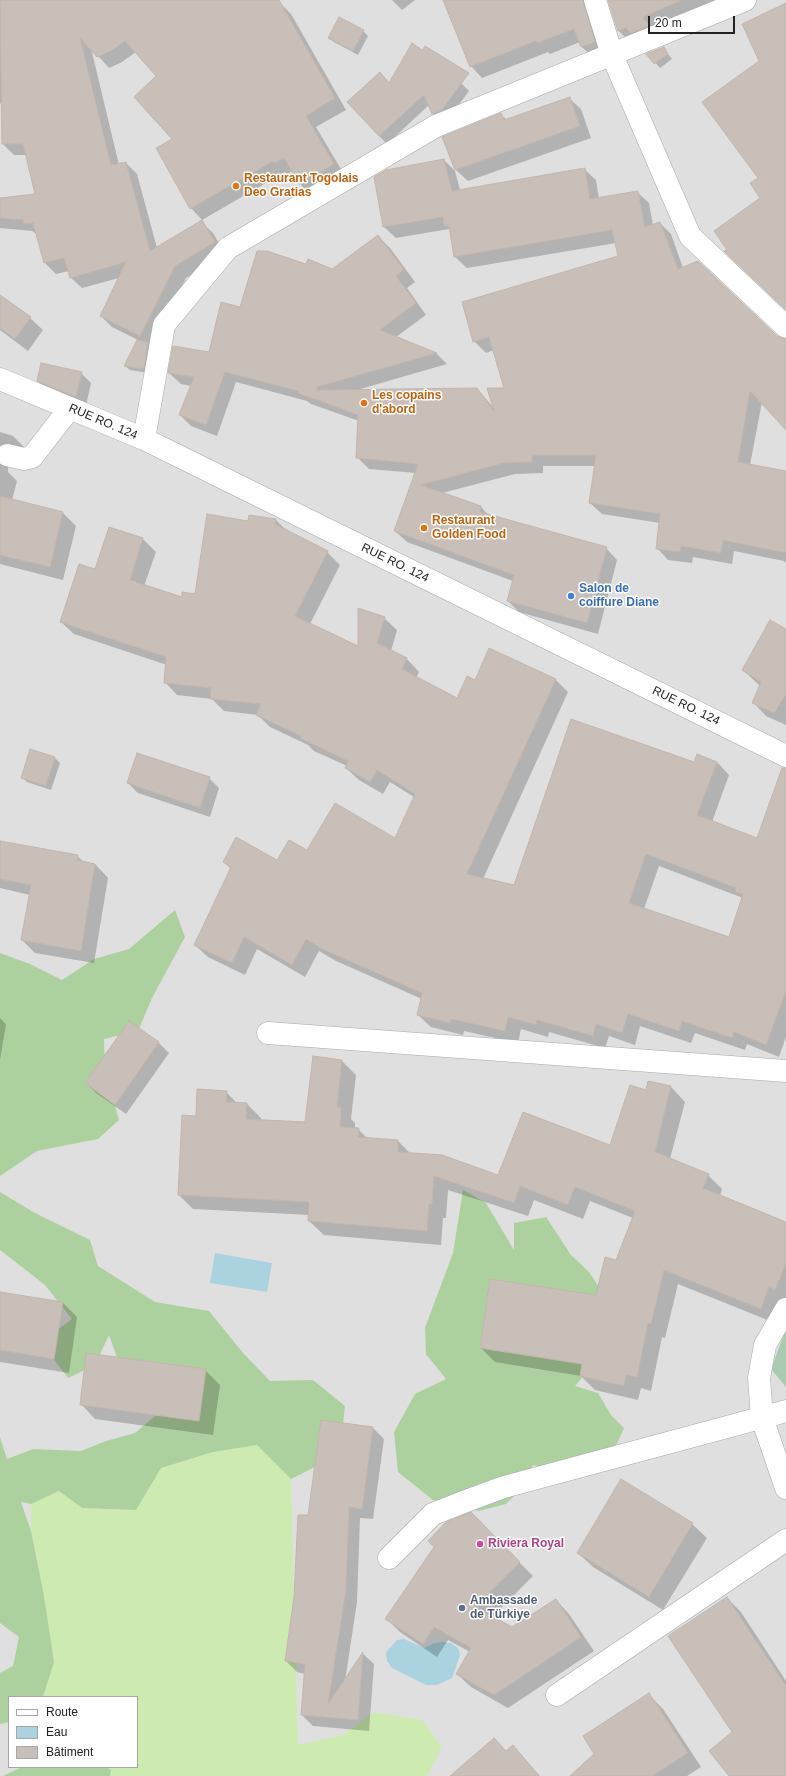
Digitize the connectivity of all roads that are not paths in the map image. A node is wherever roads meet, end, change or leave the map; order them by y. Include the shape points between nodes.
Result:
1 (595, 0) edge
2 (744, 0) edge
3 (612, 55) junction
4 (786, 327) edge
5 (0, 379) edge
6 (70, 408) junction
7 (144, 439) junction
8 (7, 455) dead end
9 (786, 756) edge
10 (268, 1033) dead end
11 (786, 1071) edge
12 (786, 1309) edge
13 (786, 1411) edge
14 (762, 1418) junction
15 (786, 1488) edge
16 (786, 1540) edge
17 (389, 1558) dead end
18 (557, 1694) dead end

1 - 3 street
2 - 3 street
3 - 4 street via 690,236
3 - 7 street via 436,126 228,248 164,325
5 - 6 street, RUE RO. 124
6 - 7 street, RUE RO. 124
6 - 8 street via 32,457 24,459
7 - 9 street, RUE RO. 124
10 - 11 street
12 - 14 street via 765,1345 759,1378
13 - 14 street
14 - 15 street
14 - 17 street via 504,1487 466,1501 433,1514
16 - 18 street

